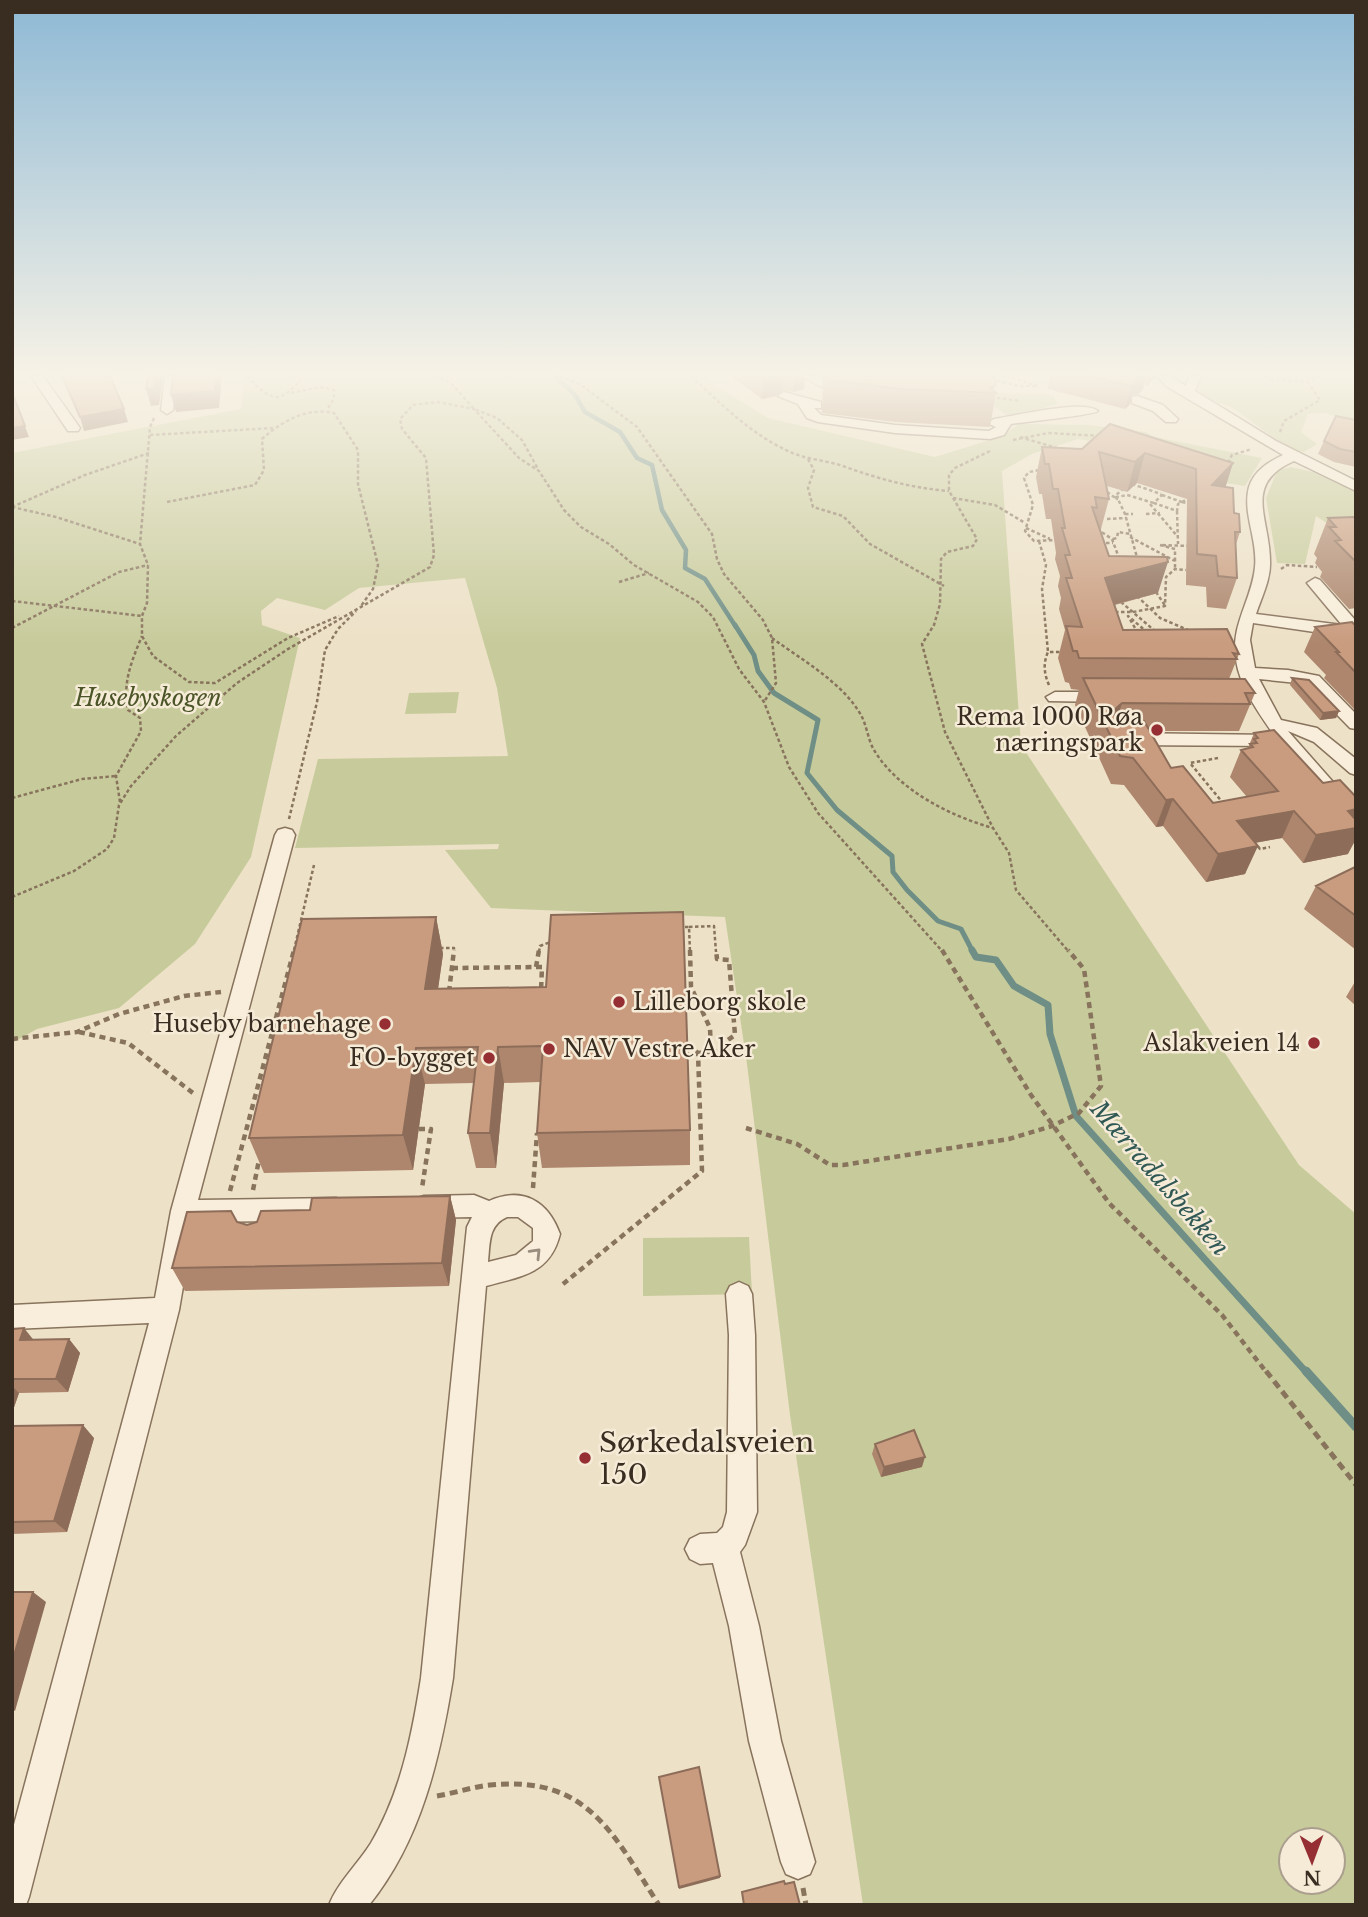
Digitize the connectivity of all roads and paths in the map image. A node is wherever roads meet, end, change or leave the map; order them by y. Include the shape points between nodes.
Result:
1 (113, 465) edge
2 (148, 465) edge
3 (266, 465) edge
4 (358, 465) edge
5 (427, 465) edge
6 (530, 465) edge
7 (536, 465) edge
8 (664, 465) edge
9 (812, 465) edge
10 (840, 465) edge
11 (962, 465) edge
12 (1272, 465) edge
13 (1312, 465) edge
14 (1047, 469) edge
15 (539, 471) junction
16 (1143, 483) edge
17 (1105, 485) edge
18 (1140, 487) junction
19 (1356, 487) edge
20 (949, 491) junction
21 (1162, 495) junction
22 (953, 498) junction
23 (1117, 499) junction
24 (1146, 501) junction
25 (1186, 501) junction
26 (167, 502) dead end
27 (1154, 503) junction
28 (1194, 505) edge
29 (12, 507) edge
30 (1177, 510) junction
31 (1160, 513) junction
32 (1133, 514) dead end
33 (1146, 514) dead end
34 (1126, 516) junction
35 (1107, 519) edge
36 (1094, 523) edge
37 (1178, 523) junction
38 (1187, 524) dead end
39 (1026, 526) junction
40 (1089, 531) edge
41 (1101, 532) junction
42 (1130, 535) junction
43 (1178, 537) junction
44 (1052, 540) junction
45 (1061, 540) edge
46 (1039, 541) junction
47 (1113, 541) junction
48 (1092, 542) edge
49 (139, 544) junction
50 (1178, 544) junction
51 (1192, 546) dead end
52 (1175, 561) junction
53 (1138, 563) edge
54 (1128, 564) edge
55 (148, 565) junction
56 (1175, 569) junction
57 (1186, 570) dead end
58 (649, 573) junction
59 (1273, 574) dead end
60 (1317, 575) joint
61 (619, 582) dead end
62 (944, 586) junction
63 (1155, 590) edge
64 (1133, 592) edge
65 (12, 601) edge
66 (1120, 601) edge
67 (1166, 606) junction
68 (56, 607) junction
69 (361, 607) junction
70 (1149, 608) junction
71 (1105, 612) edge
72 (1133, 612) junction
73 (142, 616) junction
74 (1248, 617) junction
75 (1169, 624) junction
76 (12, 628) edge
77 (1165, 630) edge
78 (1155, 631) junction
79 (1191, 631) edge
80 (1139, 635) edge
81 (142, 636) junction
82 (1161, 636) edge
83 (772, 638) junction
84 (1048, 652) junction
85 (1068, 652) edge
86 (1247, 673) junction
87 (1055, 696) joint
88 (1123, 696) edge
89 (764, 702) junction
90 (1356, 724) edge
91 (1277, 725) junction
92 (1114, 739) edge
93 (1288, 740) junction
94 (1217, 758) dead end
95 (1356, 769) edge
96 (116, 776) junction
97 (12, 799) edge
98 (120, 802) junction
99 (1225, 806) edge
100 (1356, 820) edge
101 (993, 828) junction
102 (285, 835) joint
103 (1252, 838) edge
104 (1270, 847) dead end
105 (314, 865) dead end
106 (12, 897) edge
107 (676, 927) edge
108 (689, 927) junction
109 (558, 940) edge
110 (429, 948) edge
111 (294, 950) junction
112 (307, 950) edge
113 (536, 967) junction
114 (452, 968) junction
115 (244, 989) junction
116 (541, 992) edge
117 (449, 994) edge
118 (77, 1031) junction
119 (12, 1039) edge
120 (687, 1044) edge
121 (711, 1052) junction
122 (698, 1053) junction
123 (210, 1107) junction
124 (538, 1122) edge
125 (1052, 1126) junction
126 (746, 1128) dead end
127 (419, 1129) dead end
128 (262, 1149) edge
129 (533, 1188) dead end
130 (422, 1190) dead end
131 (397, 1208) edge
132 (355, 1209) edge
133 (183, 1210) junction
134 (225, 1210) junction
135 (261, 1212) junction
136 (489, 1213) junction
137 (475, 1278) junction
138 (563, 1284) dead end
139 (739, 1294) dead end
140 (166, 1310) junction
141 (12, 1317) edge
142 (1356, 1485) edge
143 (410, 1799) junction
144 (798, 1862) dead end
145 (12, 1897) edge
146 (346, 1905) edge
147 (659, 1905) edge

1 - 29 path
2 - 49 path
3 - 26 path via 263,479 243,489
4 - 69 path via 358,484 378,565 373,589
5 - 69 path via 434,555 430,566 422,575
6 - 15 path
7 - 15 path
8 - 83 path via 712,534 723,574 763,620
9 - 62 path via 807,494 813,507 843,516 870,544
10 - 20 path via 920,489
11 - 20 path via 951,471
12 - 74 street via 1255,490 1263,566
13 - 19 street
14 - 39 path via 1029,472 1024,478 1033,505
15 - 58 path via 581,527
16 - 18 path
17 - 23 path via 1104,491
18 - 21 path
18 - 23 path via 1129,483
20 - 22 path
21 - 25 path
21 - 27 path
22 - 39 path via 995,505
22 - 62 path via 977,539 973,546 947,552 941,559
23 - 24 path via 1123,495
23 - 34 path
24 - 27 path
24 - 31 path
25 - 28 path
25 - 30 path via 1178,504
25 - 30 path via 1193,509
27 - 30 path
29 - 49 path
30 - 37 path
31 - 33 path
31 - 43 path
32 - 34 path
34 - 35 path
34 - 42 path
36 - 41 path
37 - 38 path
37 - 43 path
39 - 44 path
39 - 46 path via 1025,531
40 - 41 path
41 - 47 path
42 - 47 path via 1118,533
42 - 52 path
42 - 53 path
43 - 50 path
44 - 45 path
44 - 46 path
46 - 84 path via 1046,565 1042,589
47 - 48 path
47 - 54 path via 1117,556
49 - 55 path
50 - 51 path
50 - 52 path via 1160,545 1175,549
52 - 56 path
55 - 68 path via 119,572
55 - 73 path
56 - 57 path
56 - 67 path via 1166,577
58 - 61 path
58 - 89 path via 698,602 713,617 740,669
59 - 60 path via 1287,565
60 - 74 street via 1354,629 1335,631
62 - 101 path via 934,629 922,644 924,661 945,732
63 - 67 path
64 - 70 path
65 - 68 path
66 - 72 path
67 - 70 path
68 - 73 path
68 - 76 path
69 - 81 path via 288,638 215,683 189,682 178,676 153,656
69 - 98 path via 257,668 215,701 176,736
69 - 102 path via 338,629 325,650
70 - 72 path
70 - 75 path
71 - 72 path
72 - 78 path
73 - 81 path
74 - 86 street via 1242,651
75 - 77 path
75 - 79 path
78 - 80 path via 1147,633 1128,616
78 - 82 path
81 - 96 path via 128,668 124,698 128,710 140,718 141,730
83 - 89 path via 776,683
83 - 101 path via 832,682 861,715 884,766 934,805 960,819
84 - 85 path
84 - 87 path via 1045,679
86 - 90 street via 1313,680
86 - 91 street via 1251,697
87 - 88 street
89 - 125 path via 789,767 818,813 948,957
91 - 93 street
91 - 95 street via 1313,731
92 - 93 street
93 - 100 street
94 - 99 path via 1190,763
96 - 97 path via 82,779
96 - 98 path
98 - 106 path via 110,846 94,861
101 - 125 path via 1009,853 1016,890 1084,969 1101,1086 1079,1113
102 - 115 street
103 - 104 path via 1261,849
105 - 111 path
107 - 108 path
108 - 121 path via 691,987 710,1028
108 - 121 path via 714,926 717,959 729,960 735,1035
109 - 113 path via 540,946
110 - 114 path via 454,948
111 - 112 path
111 - 134 path
113 - 114 path
113 - 116 path via 542,967
114 - 117 path
115 - 118 path via 184,996
115 - 123 street
118 - 119 path
118 - 123 path via 128,1043
120 - 122 path
121 - 122 path
122 - 138 path via 702,1171
123 - 133 street
124 - 129 path
125 - 126 path via 1009,1139 830,1165 797,1144
125 - 142 path via 1109,1203 1222,1315
127 - 130 path via 430,1129
128 - 135 path
131 - 136 street via 474,1206
132 - 135 street
133 - 134 street
133 - 140 street
134 - 135 street
136 - 137 street via 480,1227
137 -> 136 street via 530,1261 547,1239 545,1222 532,1209 510,1206
137 - 143 street via 449,1637
139 - 144 street via 742,1512 735,1535 712,1548 744,1626 765,1741
140 - 141 street
140 - 145 street
143 - 146 street via 376,1867
143 - 147 path via 493,1785 555,1789 580,1802 600,1822

